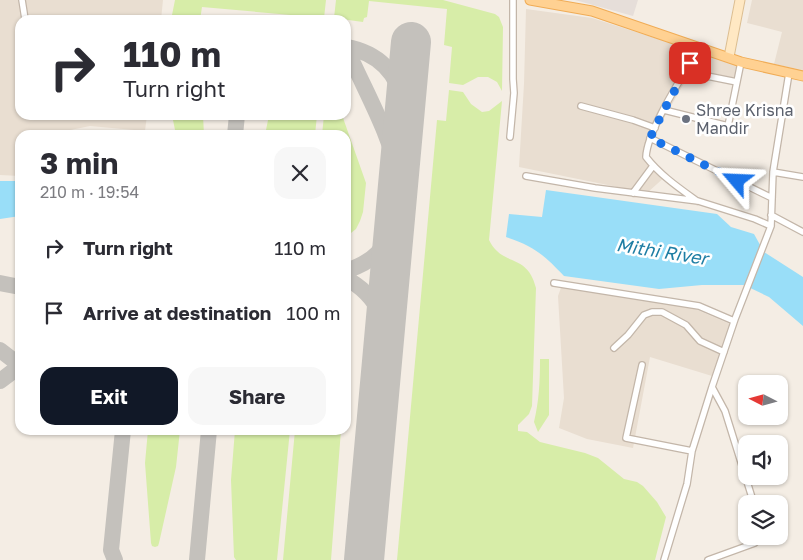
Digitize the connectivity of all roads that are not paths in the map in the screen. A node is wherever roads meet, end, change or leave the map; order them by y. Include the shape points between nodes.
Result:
1 (22, 0) edge
2 (512, 0) edge
3 (530, 0) edge
4 (740, 0) edge
5 (24, 15) edge
6 (699, 48) junction
7 (728, 57) junction
8 (741, 62) junction
9 (789, 73) junction
10 (707, 76) dead end
11 (803, 76) edge
12 (737, 82) junction
13 (581, 106) dead end
14 (664, 110) junction
15 (655, 128) junction
16 (510, 137) dead end
17 (650, 138) junction
18 (653, 166) junction
19 (773, 172) junction
20 (526, 176) dead end
21 (803, 177) edge
22 (633, 193) junction
23 (772, 198) junction
24 (698, 201) junction
25 (771, 215) junction
26 (771, 226) junction
27 (803, 232) edge
28 (554, 283) dead end
29 (735, 320) junction
30 (614, 348) dead end
31 (724, 352) junction
32 (642, 365) dead end
33 (712, 388) junction
34 (692, 451) junction
35 (751, 495) edge
36 (746, 545) edge
37 (664, 560) edge
38 (708, 560) edge

1 - 5 street
2 - 16 street via 514,93
3 - 6 main road via 592,11
4 - 7 main road
6 - 7 main road
6 - 14 street
7 - 8 main road
8 - 9 main road
8 - 12 street
9 - 11 main road
9 - 19 street
10 - 12 street
12 - 14 street via 728,126
13 - 15 street
14 - 15 street
15 - 17 street
17 - 18 street via 646,158
17 - 23 street
18 - 22 street
18 - 24 street
19 - 21 street
19 - 23 street
20 - 22 street
22 - 24 street
23 - 25 street
24 - 26 street
25 - 26 street
25 - 27 street
26 - 29 street
28 - 29 street via 699,306
29 - 31 street
30 - 31 street via 644,315 662,312 686,325 700,341
31 - 33 street
32 - 34 street via 626,438
33 - 34 street
33 - 35 street via 725,411
34 - 37 street via 687,484
36 - 38 street

